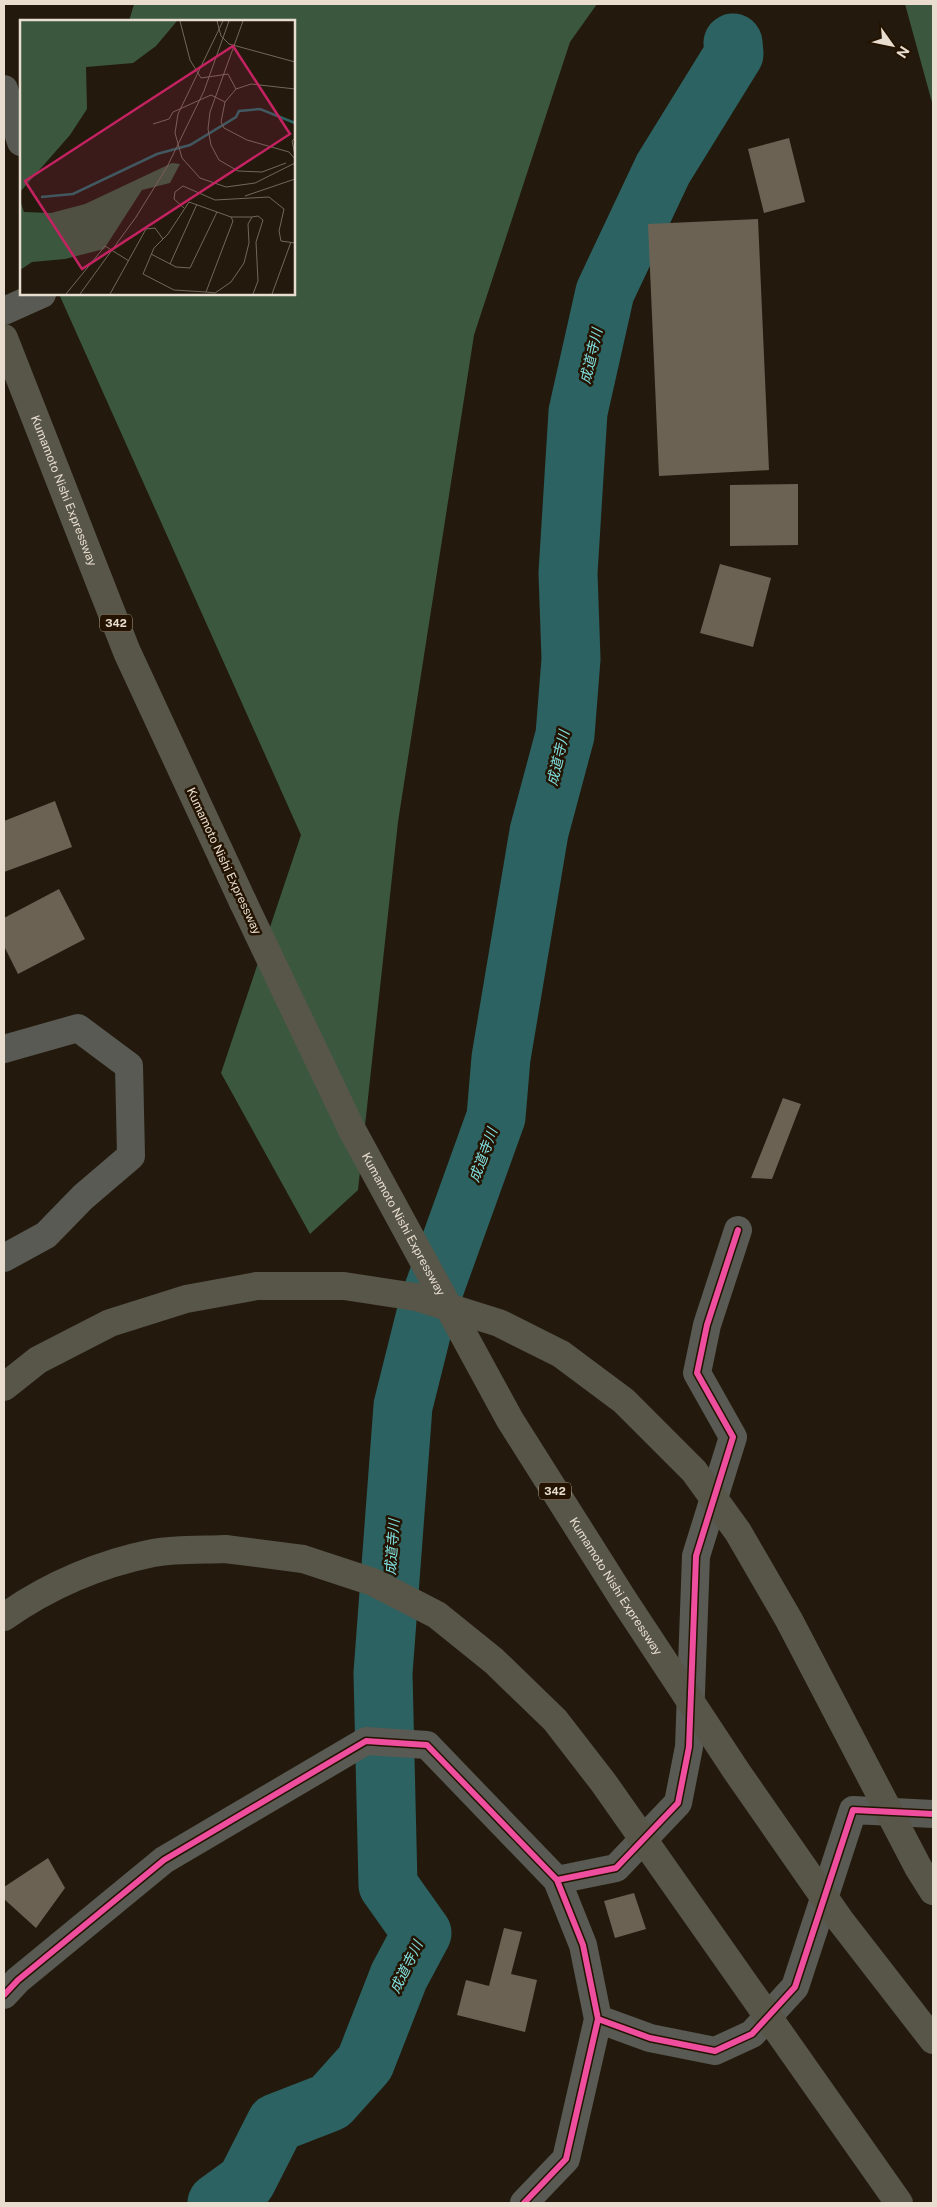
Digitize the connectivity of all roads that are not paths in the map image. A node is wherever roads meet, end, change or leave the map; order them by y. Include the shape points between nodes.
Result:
1 (4, 89) edge
2 (20, 139) edge
3 (38, 296) edge
4 (4, 311) edge
5 (4, 338) edge
6 (4, 1049) edge
7 (738, 1230) dead end
8 (4, 1258) edge
9 (4, 1387) edge
10 (4, 1617) edge
11 (933, 1814) edge
12 (557, 1880) junction
13 (933, 1891) edge
14 (4, 1995) edge
15 (598, 2019) junction
16 (933, 2040) edge
17 (524, 2203) edge
18 (899, 2203) edge

1 - 2 street
3 - 4 street
5 - 16 highway, Kumamoto Nishi Expressway / 342, bridge via 128,652 350,1128 510,1420 623,1599 840,1920
6 - 8 street via 78,1028 129,1066 131,1156 83,1197 46,1235
7 - 12 street via 707,1325 696,1374 733,1437 696,1556 689,1747 678,1803 616,1868
9 - 13 highway, bridge via 38,1360 110,1323 186,1299 257,1286 344,1286 416,1296 499,1323 552,1350 624,1401 694,1470 738,1532 789,1620
10 - 18 highway, bridge via 34,1596 91,1570 154,1553 226,1549 303,1558 373,1582 438,1615 494,1661 555,1720 604,1782
11 - 15 street via 854,1810 794,1987 752,2034 715,2051 650,2038
12 - 14 street via 427,1745 366,1741 164,1860
12 - 15 street via 583,1945
15 - 17 street via 566,2159

